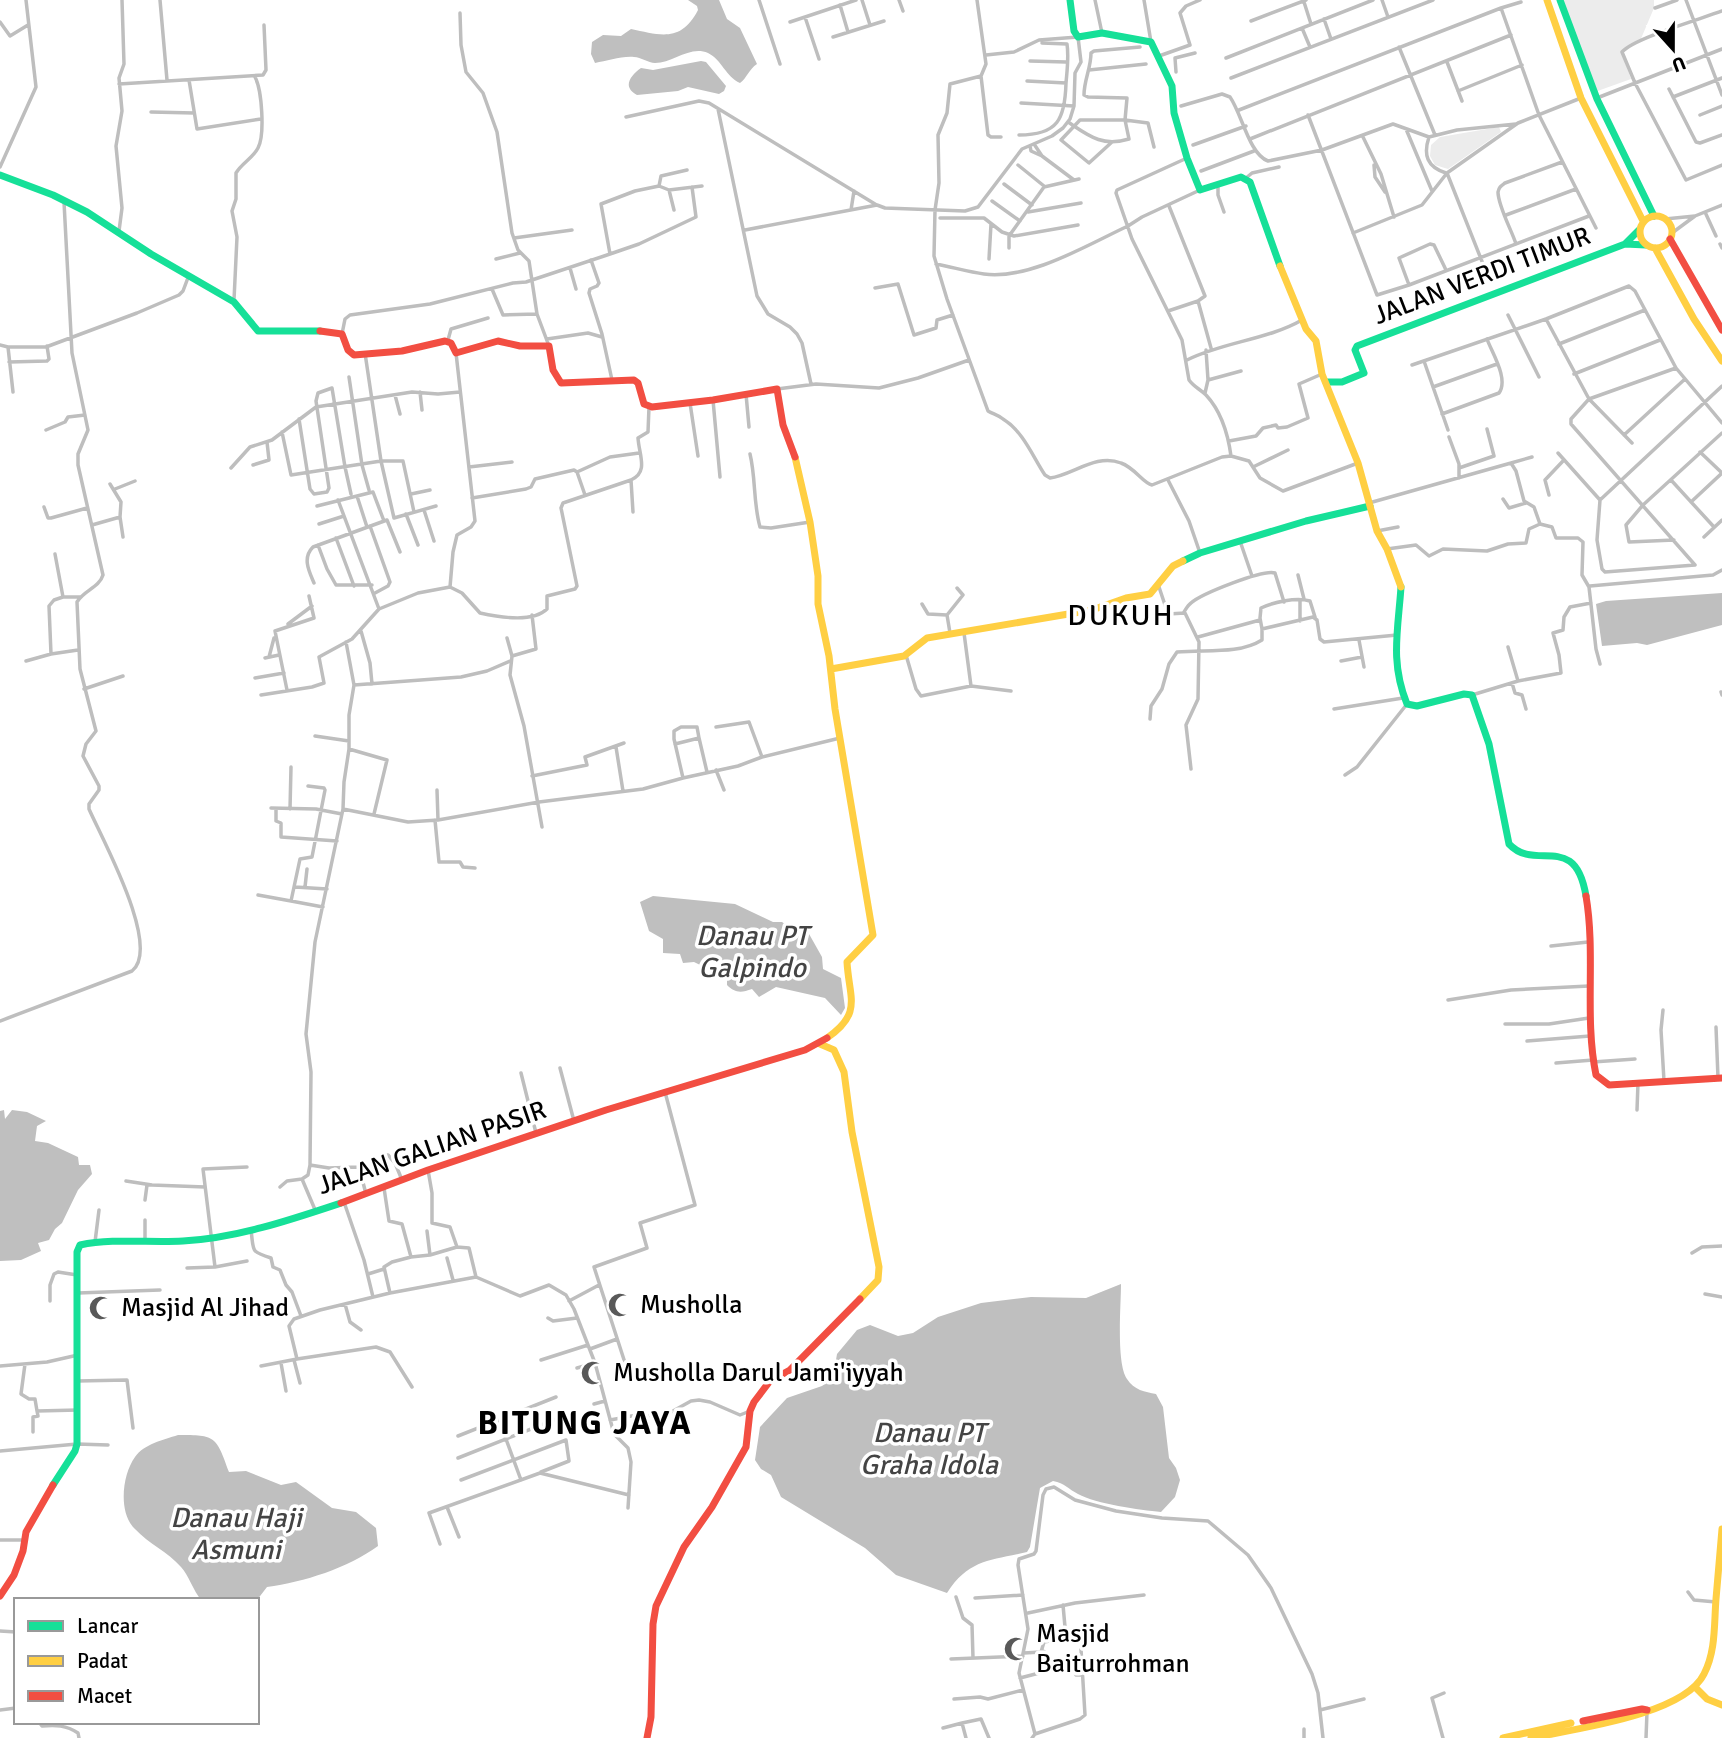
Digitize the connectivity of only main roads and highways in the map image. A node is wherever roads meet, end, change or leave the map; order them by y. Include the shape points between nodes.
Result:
1 (1070, 0) edge
2 (1547, 0) edge
3 (1560, 0) edge
4 (1576, 48) junction
5 (1564, 52) junction
6 (1617, 139) junction
7 (1605, 146) junction
8 (0, 176) edge
9 (1654, 216) junction
10 (1643, 221) junction
11 (1639, 230) junction
12 (1671, 236) junction
13 (1625, 244) junction
14 (1646, 245) junction
15 (1655, 248) junction
16 (1709, 311) junction
17 (1694, 319) junction
18 (1715, 321) junction
19 (1700, 329) junction
20 (1722, 330) edge
21 (1722, 361) edge
22 (1326, 382) junction
23 (1370, 505) junction
24 (831, 669) junction
25 (820, 1044) junction
26 (1720, 1078) edge
27 (1722, 1529) edge
28 (1721, 1553) edge
29 (1720, 1582) edge
30 (0, 1596) edge
31 (1718, 1598) edge
32 (1718, 1630) edge
33 (1696, 1688) junction
34 (1722, 1705) edge
35 (1647, 1710) junction
36 (1522, 1736) edge
37 (647, 1738) edge
38 (1503, 1738) edge
39 (1531, 1738) edge

1 - 22 main road via 1077,37 1101,33 1152,42 1172,86 1174,113 1200,191 1241,177 1250,182 1285,280 1306,330 1316,341
2 - 5 main road
3 - 4 main road
4 - 5 main road
4 - 6 main road
5 - 7 main road
6 - 7 main road
6 - 9 main road
7 - 10 main road
8 - 24 main road via 64,200 119,231 234,302 258,331 342,334 354,355 402,351 448,340 456,353 498,341 520,346 548,343 553,370 561,383 636,382 649,407 777,389 810,522 818,604
9 - 10 main road
9 - 12 main road via 1665,219
10 - 11 main road
11 - 13 main road, JALAN VERDI TIMUR
11 - 14 main road
12 - 15 main road
12 - 16 main road
13 - 14 main road, JALAN VERDI TIMUR
13 - 22 main road, JALAN VERDI TIMUR via 1355,348 1364,373 1342,382
14 - 15 main road
15 - 17 main road
16 - 17 main road
16 - 18 main road
17 - 19 main road
18 - 19 main road
18 - 20 main road
19 - 21 main road
22 - 23 main road
23 - 24 main road via 1177,562 1150,594 1092,610 950,633 921,641 906,655
23 - 26 main road via 1402,594 1398,681 1405,701 1416,706 1472,695 1489,744 1509,845 1516,852 1564,856 1580,874 1596,1075 1605,1083
24 - 25 main road via 873,935 847,962 853,1004 848,1018
25 - 30 main road, JALAN GALIAN PASIR via 536,1133 317,1212 251,1230 211,1238 82,1243 77,1248 77,1444 37,1510 14,1575
25 - 37 main road via 834,1050 844,1072 878,1280 790,1370 771,1381 750,1411 746,1447 684,1547 656,1606
27 - 28 main road
28 - 29 main road
29 - 31 main road
31 - 32 main road
32 - 33 main road
33 - 34 main road
33 - 35 main road
35 - 36 main road
35 - 39 main road
36 - 38 main road

